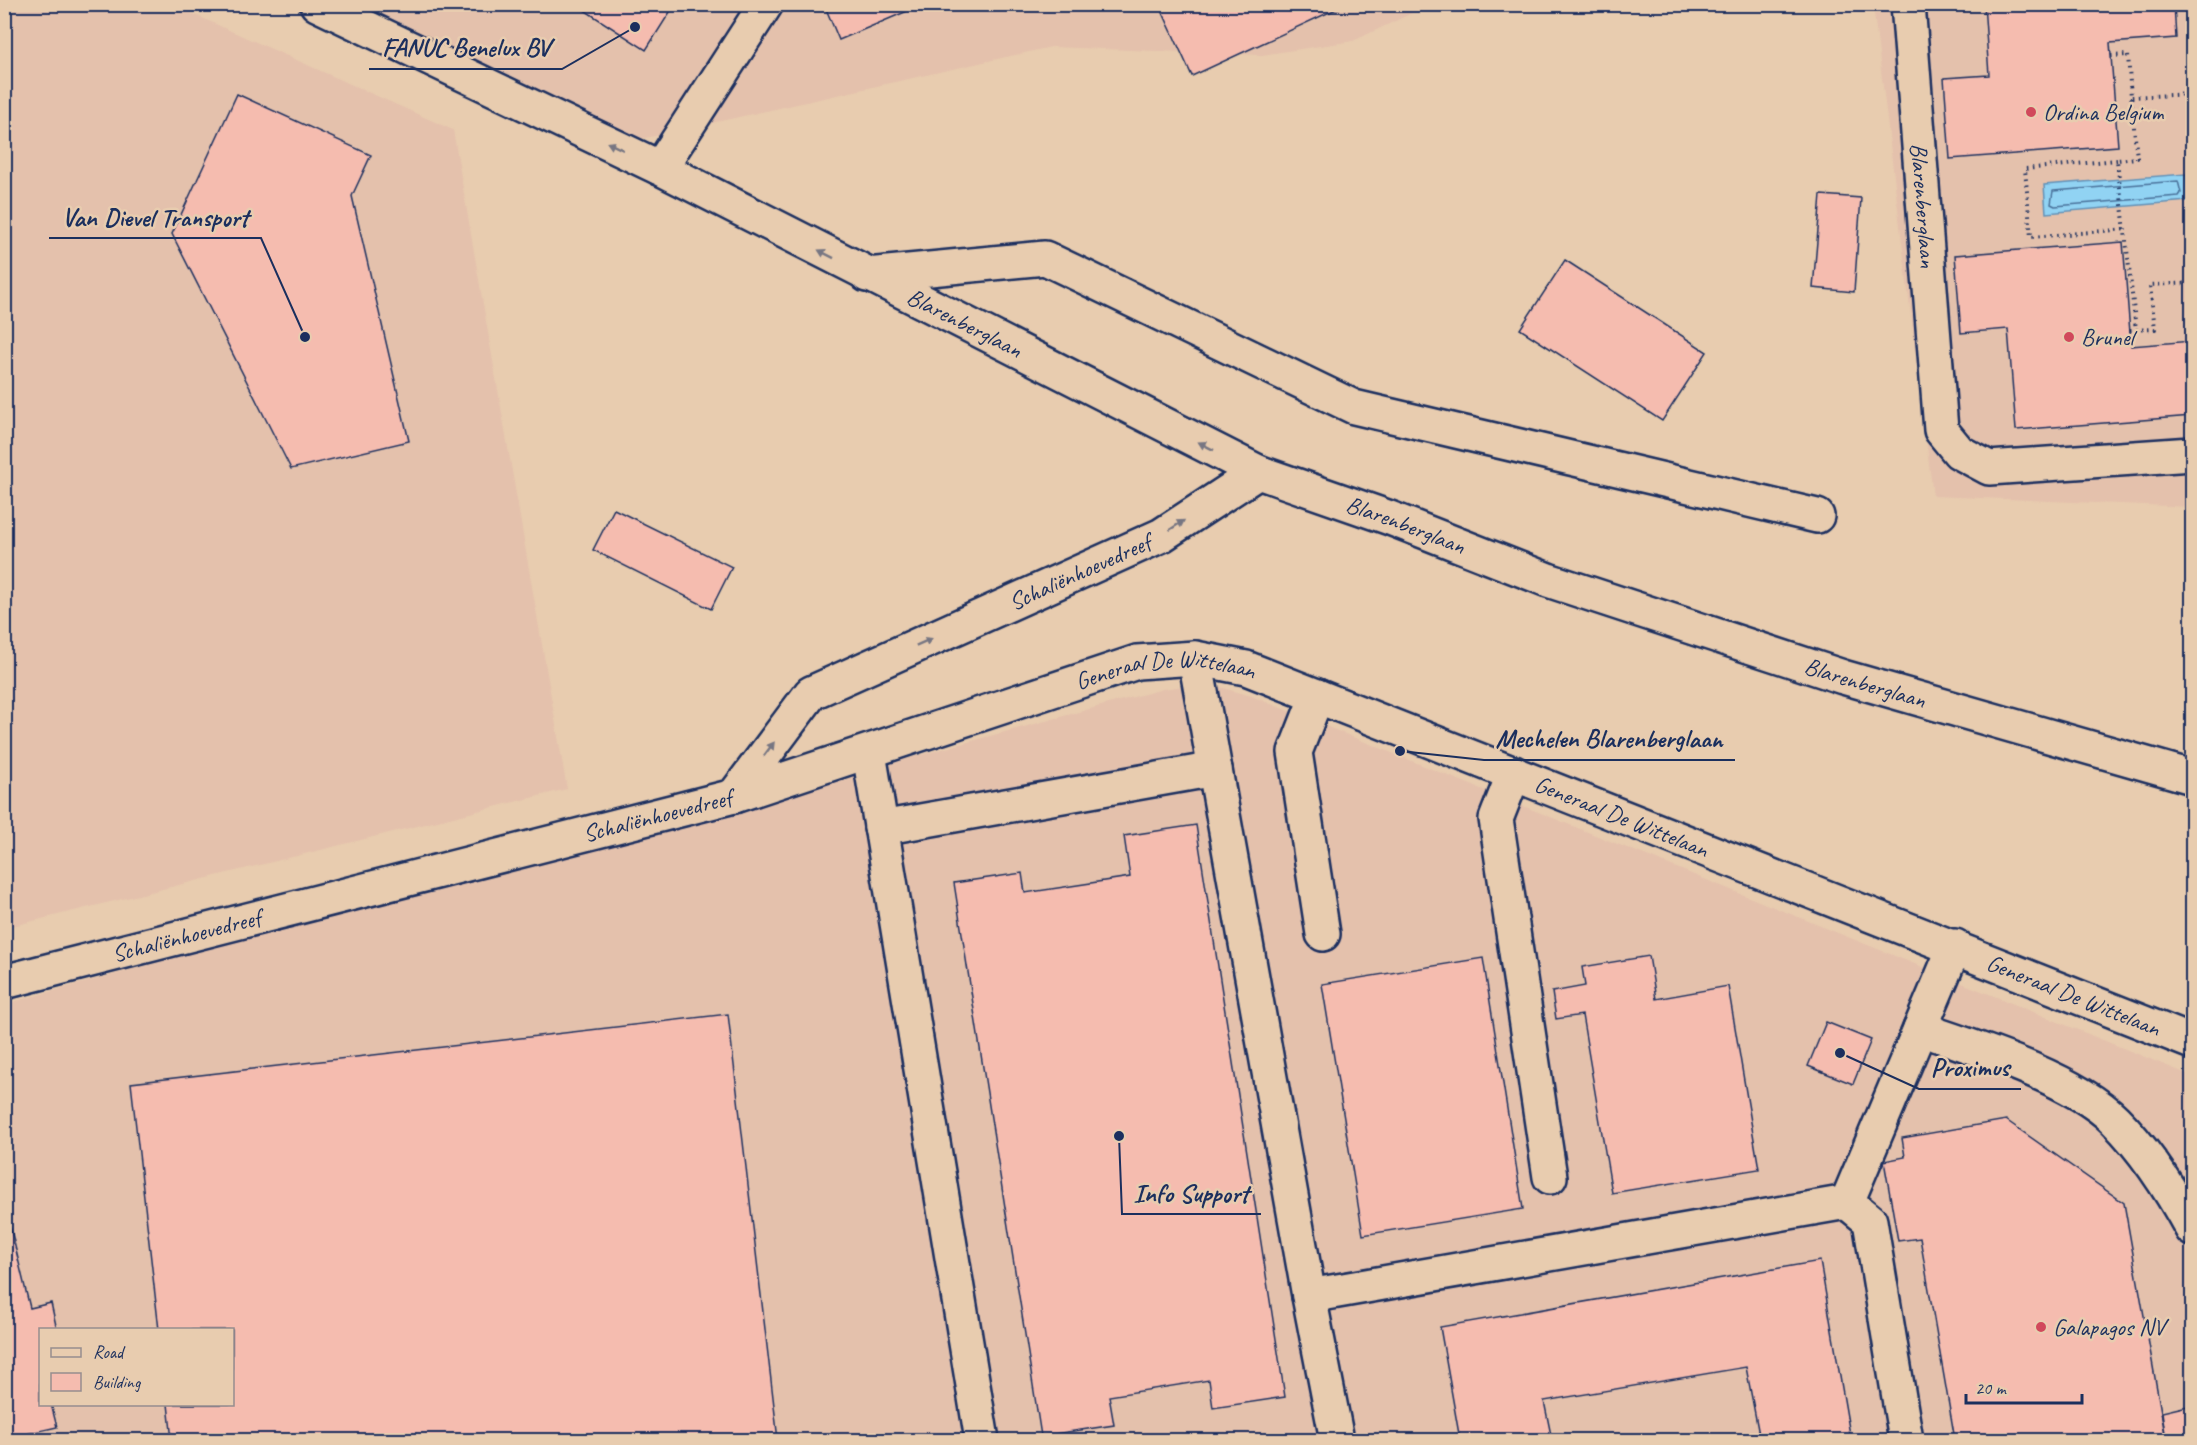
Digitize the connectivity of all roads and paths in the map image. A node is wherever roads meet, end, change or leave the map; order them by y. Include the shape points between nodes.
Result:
1 (317, 4) edge
2 (766, 4) edge
3 (1908, 4) edge
4 (2111, 56) dead end
5 (2193, 94) edge
6 (2131, 97) junction
7 (2117, 160) junction
8 (660, 168) junction
9 (2127, 229) junction
10 (867, 275) junction
11 (2193, 283) edge
12 (2130, 330) dead end
13 (2136, 330) junction
14 (2193, 454) edge
15 (1258, 472) junction
16 (1817, 516) dead end
17 (1195, 658) junction
18 (1317, 696) junction
19 (869, 753) junction
20 (1215, 770) junction
21 (1514, 772) junction
22 (2193, 777) edge
23 (734, 796) junction
24 (881, 828) junction
25 (1323, 934) dead end
26 (1955, 946) junction
27 (4, 982) edge
28 (1920, 1029) junction
29 (2193, 1042) edge
30 (1550, 1177) dead end
31 (1847, 1202) junction
32 (2193, 1229) edge
33 (1309, 1296) junction
34 (982, 1440) edge
35 (1337, 1440) edge
36 (1906, 1440) edge

8 -> 1 street, Blarenberglaan
2 - 8 street
3 - 14 street, Blarenberglaan via 1941,430 1959,452 1989,468
4 - 6 path via 2128,55
5 - 6 path
6 - 7 path via 2137,158
7 - 9 path via 2121,212
7 - 9 path via 2025,169 2031,237
10 -> 8 street, Blarenberglaan
9 - 13 path
15 -> 10 street, Blarenberglaan
10 - 16 street via 1045,258 1354,407
11 - 13 path via 2151,285 2155,329
12 - 13 path
15 - 22 street, Blarenberglaan via 1548,580 1843,678
23 -> 15 street, Schaliënhoevedreef via 811,693 1162,535
17 - 18 street, Generaal De Wittelaan via 1246,668
17 - 19 street, Generaal De Wittelaan via 1137,663
17 - 20 street
18 - 21 street, Generaal De Wittelaan
18 - 25 street via 1295,752
19 - 23 street, Generaal De Wittelaan
19 - 24 street
20 - 24 street
20 - 33 street
21 - 26 street, Generaal De Wittelaan
21 - 30 street via 1496,819
23 - 27 street, Schaliënhoevedreef
24 - 34 street
26 - 28 street
26 - 29 street, Generaal De Wittelaan
28 - 31 street
28 - 32 street via 1991,1053 2067,1087 2114,1118 2152,1162
31 - 33 street
31 - 36 street via 1870,1221
33 - 35 street

